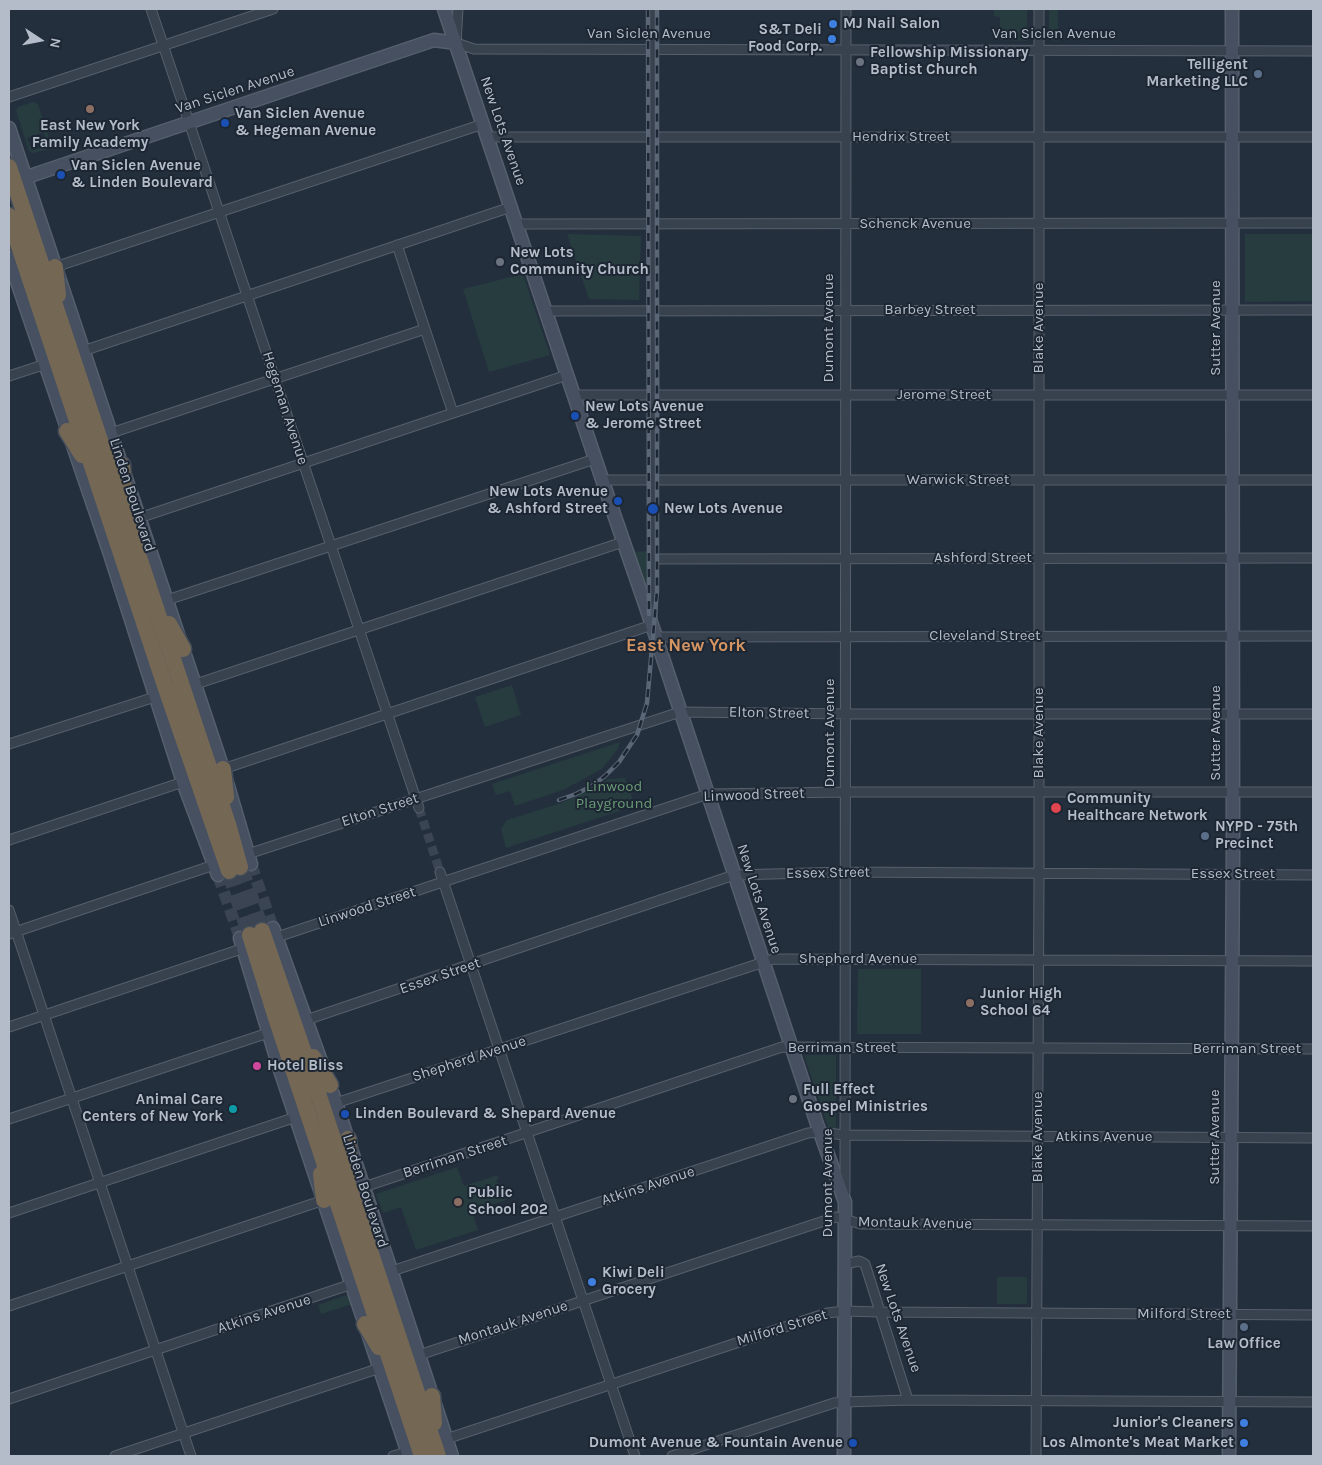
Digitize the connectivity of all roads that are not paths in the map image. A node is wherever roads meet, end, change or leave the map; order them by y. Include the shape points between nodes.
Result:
1 (151, 9) edge
2 (273, 9) edge
3 (444, 9) edge
4 (458, 9) edge
5 (653, 9) edge
6 (846, 9) edge
7 (1039, 9) edge
8 (1232, 9) edge
9 (456, 43) junction
10 (163, 45) junction
11 (1039, 50) junction
12 (1232, 50) junction
13 (653, 51) junction
14 (846, 51) junction
15 (1313, 51) edge
16 (9, 97) edge
17 (189, 122) junction
18 (483, 124) junction
19 (9, 128) edge
20 (488, 137) junction
21 (652, 137) junction
22 (846, 137) junction
23 (1039, 137) junction
24 (1232, 137) junction
25 (1313, 137) edge
26 (14, 178) edge
27 (512, 207) junction
28 (219, 212) junction
29 (9, 216) edge
30 (1313, 223) edge
31 (517, 224) junction
32 (652, 224) junction
33 (846, 224) junction
34 (1039, 224) junction
35 (1232, 224) junction
36 (398, 245) junction
37 (9, 258) edge
38 (55, 267) junction
39 (12, 281) edge
40 (247, 296) junction
41 (653, 310) junction
42 (846, 310) junction
43 (1039, 310) junction
44 (1232, 310) junction
45 (1313, 310) edge
46 (546, 311) junction
47 (62, 327) junction
48 (424, 329) junction
49 (64, 358) junction
50 (567, 375) junction
51 (9, 376) edge
52 (275, 379) junction
53 (574, 395) junction
54 (654, 395) junction
55 (846, 395) junction
56 (1039, 395) junction
57 (1232, 395) junction
58 (1313, 395) edge
59 (453, 413) junction
60 (67, 431) junction
61 (111, 433) junction
62 (595, 459) junction
63 (303, 463) junction
64 (122, 465) joint
65 (95, 476) junction
66 (602, 480) junction
67 (654, 480) junction
68 (846, 480) junction
69 (1039, 480) junction
70 (1233, 480) junction
71 (1313, 480) edge
72 (132, 518) junction
73 (623, 542) junction
74 (331, 547) junction
75 (846, 558) junction
76 (1039, 558) junction
77 (1232, 558) junction
78 (1313, 558) edge
79 (653, 559) junction
80 (124, 563) junction
81 (159, 597) junction
82 (131, 620) junction
83 (359, 630) junction
84 (654, 631) junction
85 (846, 636) junction
86 (1039, 636) junction
87 (1233, 636) junction
88 (1313, 636) edge
89 (183, 648) joint
90 (175, 690) junction
91 (680, 712) junction
92 (387, 714) junction
93 (846, 714) junction
94 (1039, 714) junction
95 (1233, 714) junction
96 (1313, 714) edge
97 (9, 744) edge
98 (223, 769) junction
99 (184, 782) junction
100 (846, 792) junction
101 (1039, 792) junction
102 (1233, 792) junction
103 (1313, 792) edge
104 (708, 794) junction
105 (416, 798) junction
106 (419, 808) tunnel mouth
107 (228, 824) junction
108 (9, 840) edge
109 (233, 866) junction
110 (846, 872) junction
111 (1039, 873) junction
112 (1233, 874) junction
113 (734, 875) junction
114 (1313, 875) edge
115 (441, 876) junction
116 (9, 910) edge
117 (12, 932) edge
118 (258, 936) junction
119 (845, 959) junction
120 (1039, 960) junction
121 (1232, 961) junction
122 (1313, 961) edge
123 (763, 962) junction
124 (471, 965) junction
125 (44, 1015) junction
126 (302, 1025) junction
127 (9, 1027) edge
128 (270, 1039) junction
129 (845, 1047) junction
130 (792, 1048) junction
131 (1039, 1048) junction
132 (499, 1049) junction
133 (1232, 1049) junction
134 (1313, 1049) edge
135 (330, 1085) joint
136 (302, 1094) junction
137 (72, 1098) junction
138 (336, 1103) junction
139 (296, 1117) junction
140 (9, 1119) edge
141 (820, 1132) junction
142 (527, 1133) junction
143 (844, 1135) junction
144 (1038, 1136) junction
145 (1231, 1137) junction
146 (1313, 1138) edge
147 (348, 1139) joint
148 (318, 1142) junction
149 (100, 1182) junction
150 (359, 1193) junction
151 (324, 1200) junction
152 (845, 1202) junction
153 (9, 1212) edge
154 (555, 1216) junction
155 (845, 1221) junction
156 (1038, 1225) junction
157 (1231, 1226) junction
158 (1313, 1226) edge
159 (845, 1264) junction
160 (128, 1266) junction
161 (372, 1277) junction
162 (583, 1300) junction
163 (9, 1306) edge
164 (845, 1310) junction
165 (879, 1312) junction
166 (1037, 1313) junction
167 (1230, 1314) junction
168 (1313, 1315) edge
169 (365, 1324) junction
170 (156, 1350) junction
171 (419, 1355) junction
172 (380, 1368) junction
173 (396, 1374) junction
174 (611, 1384) junction
175 (432, 1396) joint
176 (9, 1399) edge
177 (908, 1400) junction
178 (844, 1402) junction
179 (1036, 1402) junction
180 (1230, 1402) junction
181 (1313, 1402) edge
182 (183, 1433) junction
183 (424, 1451) edge
184 (115, 1456) edge
185 (191, 1456) edge
186 (393, 1456) edge
187 (452, 1456) edge
188 (635, 1456) edge
189 (672, 1456) edge
190 (844, 1456) edge
191 (1036, 1456) edge
192 (1229, 1456) edge

1 - 10 street, Hegeman Avenue
2 - 10 street
3 - 9 street, New Lots Avenue
4 - 9 street
5 - 13 street
6 - 14 street, Dumont Avenue
7 - 11 street, Blake Avenue
8 - 12 street, Sutter Avenue
9 - 13 street, Van Siclen Avenue via 474,49
9 - 17 street, Van Siclen Avenue via 434,40
9 - 18 street, New Lots Avenue
10 - 16 street
10 - 17 street, Hegeman Avenue
11 - 12 street, Van Siclen Avenue
11 - 14 street, Van Siclen Avenue
11 - 23 street, Blake Avenue
12 - 15 street, Van Siclen Avenue
12 - 24 street, Sutter Avenue
13 - 14 street, Van Siclen Avenue
13 - 21 street
14 - 22 street, Dumont Avenue
17 - 26 street, Van Siclen Avenue
17 - 28 street, Hegeman Avenue
18 - 20 street, New Lots Avenue
18 - 28 street
19 - 26 street, Linden Boulevard
20 - 21 street, Hendrix Street
20 - 27 street, New Lots Avenue
21 - 22 street, Hendrix Street
21 - 32 street
22 - 23 street, Hendrix Street
22 - 33 street, Dumont Avenue
23 - 24 street, Hendrix Street
23 - 34 street, Blake Avenue
24 - 25 street, Hendrix Street
24 - 35 street, Sutter Avenue
26 - 38 street, Linden Boulevard
26 - 47 highway, Linden Boulevard
27 - 31 street, New Lots Avenue
27 - 36 street
28 - 38 street
28 - 40 street, Hegeman Avenue
29 - 49 highway, Linden Boulevard
30 - 35 street, Schenck Avenue
31 - 32 street, Schenck Avenue
31 - 46 street, New Lots Avenue
32 - 33 street, Schenck Avenue
32 - 41 street
33 - 34 street, Schenck Avenue
33 - 42 street, Dumont Avenue
34 - 35 street, Schenck Avenue
34 - 43 street, Blake Avenue
35 - 44 street, Sutter Avenue
36 - 40 street
36 - 48 street
37 - 39 street, Linden Boulevard
38 - 47 highway
38 - 49 street, Linden Boulevard
39 - 49 street, Linden Boulevard
40 - 49 street
40 - 52 street, Hegeman Avenue
41 - 42 street, Barbey Street
41 - 46 street, Barbey Street
41 - 54 street
42 - 43 street, Barbey Street
42 - 55 street, Dumont Avenue
43 - 44 street, Barbey Street
43 - 56 street, Blake Avenue
44 - 45 street, Barbey Street
44 - 57 street, Sutter Avenue
46 - 50 street, New Lots Avenue
47 - 49 highway, Linden Boulevard
48 - 52 street
48 - 59 street
49 - 51 street
49 - 60 street, Linden Boulevard
49 - 61 street, Linden Boulevard
49 - 65 highway, Linden Boulevard
49 - 72 highway, Linden Boulevard
50 - 53 street, New Lots Avenue
50 - 59 street
52 - 61 street
52 - 63 street, Hegeman Avenue
53 - 54 street, Jerome Street
53 - 62 street, New Lots Avenue
54 - 55 street, Jerome Street
54 - 67 street
55 - 56 street, Jerome Street
55 - 68 street, Dumont Avenue
56 - 57 street, Jerome Street
56 - 69 street, Blake Avenue
57 - 58 street, Jerome Street
57 - 70 street, Sutter Avenue
59 - 63 street
60 - 65 highway
60 - 82 street, Linden Boulevard
61 - 64 street, Linden Boulevard
62 - 66 street, New Lots Avenue
62 - 74 street
63 - 72 street
63 - 74 street, Hegeman Avenue
64 - 72 highway
65 - 80 highway, Linden Boulevard
66 - 67 street, Warwick Street
66 - 73 street, New Lots Avenue
67 - 68 street, Warwick Street
67 - 79 street
68 - 69 street, Warwick Street
68 - 75 street, Dumont Avenue
69 - 70 street, Warwick Street
69 - 76 street, Blake Avenue
70 - 71 street, Warwick Street
70 - 77 street, Sutter Avenue
72 - 81 highway, Linden Boulevard
73 - 83 street
73 - 84 street, New Lots Avenue
74 - 81 street
74 - 83 street, Hegeman Avenue
75 - 76 street, Ashford Street
75 - 79 street, Ashford Street
75 - 85 street, Dumont Avenue
76 - 77 street, Ashford Street
76 - 86 street, Blake Avenue
77 - 78 street, Ashford Street
77 - 87 street, Sutter Avenue
79 - 84 street
80 - 82 highway
80 - 90 highway, Linden Boulevard
81 - 89 highway
81 - 90 highway, Linden Boulevard
82 - 90 street, Linden Boulevard
83 - 90 street
83 - 92 street, Hegeman Avenue
84 - 85 street, Cleveland Street
84 - 91 street, New Lots Avenue
84 - 92 street, Cleveland Street
85 - 86 street, Cleveland Street
85 - 93 street, Dumont Avenue
86 - 87 street, Cleveland Street
86 - 94 street, Blake Avenue
87 - 88 street, Cleveland Street
87 - 95 street, Sutter Avenue
89 - 90 street, Linden Boulevard
90 - 97 street
90 - 98 street, Linden Boulevard
90 - 99 street, Linden Boulevard
90 - 107 highway, Linden Boulevard
90 - 109 highway, Linden Boulevard
91 - 93 street, Elton Street
91 - 104 street, New Lots Avenue
91 - 105 street, Elton Street
92 - 98 street, Cleveland Street
92 - 105 street, Hegeman Avenue
93 - 94 street, Elton Street
93 - 100 street, Dumont Avenue
94 - 95 street, Elton Street
94 - 101 street, Blake Avenue
95 - 96 street, Elton Street
95 - 102 street, Sutter Avenue
98 - 107 highway
98 - 109 street, Linden Boulevard
99 - 108 street
99 - 109 street, Linden Boulevard
100 - 101 street, Linwood Street
100 - 104 street, Linwood Street
100 - 110 street, Dumont Avenue
101 - 102 street, Linwood Street
101 - 111 street, Blake Avenue
102 - 103 street, Linwood Street
102 - 112 street, Sutter Avenue
104 - 113 street, New Lots Avenue
104 - 115 street, Linwood Street
105 - 106 street, Hegeman Avenue
105 - 109 street, Elton Street
107 - 109 highway, Linden Boulevard
109 - 117 street, Elton Street
110 - 111 street, Essex Street
110 - 113 street, Essex Street
110 - 119 street, Dumont Avenue
111 - 112 street, Essex Street
111 - 120 street, Blake Avenue
112 - 114 street, Essex Street
112 - 121 street, Sutter Avenue
113 - 123 street, New Lots Avenue
113 - 124 street, Essex Street
115 - 118 street, Linwood Street
115 - 124 street
116 - 117 street
117 - 125 street
118 - 125 street, Linwood Street
118 - 126 highway, Linden Boulevard
118 - 128 street, Linden Boulevard
118 - 136 highway, Linden Boulevard
119 - 120 street, Shepherd Avenue
119 - 123 street, Shepherd Avenue via 776,959
119 - 129 street, Dumont Avenue
120 - 121 street, Shepherd Avenue
120 - 131 street, Blake Avenue
121 - 122 street, Shepherd Avenue
121 - 133 street, Sutter Avenue
123 - 130 street, New Lots Avenue
123 - 132 street, Shepherd Avenue
124 - 126 street, Essex Street
124 - 132 street
125 - 127 street, Linwood Street
125 - 137 street
126 - 135 highway
126 - 150 highway, Linden Boulevard
128 - 136 highway
128 - 137 street
128 - 139 street, Linden Boulevard
129 - 130 street, Berriman Street
129 - 131 street, Berriman Street
129 - 143 street, Dumont Avenue
130 - 141 street, New Lots Avenue
130 - 142 street, Berriman Street via 782,1047
131 - 133 street, Berriman Street
131 - 144 street, Blake Avenue
132 - 138 street, Shepherd Avenue
132 - 142 street
133 - 134 street, Berriman Street
133 - 145 street, Sutter Avenue
135 - 138 street, Linden Boulevard
136 - 148 highway, Linden Boulevard
137 - 140 street
137 - 149 street
138 - 147 street, Linden Boulevard
139 - 149 street
139 - 151 street, Linden Boulevard
141 - 143 street, Atkins Avenue
141 - 152 street, New Lots Avenue
141 - 154 street, Atkins Avenue via 808,1133
142 - 150 street, Berriman Street
142 - 154 street
143 - 144 street, Atkins Avenue
143 - 152 street, Dumont Avenue
144 - 145 street, Atkins Avenue
144 - 156 street, Blake Avenue
145 - 146 street, Atkins Avenue
145 - 157 street, Sutter Avenue
147 - 150 highway
148 - 151 highway
148 - 161 highway, Linden Boulevard
149 - 153 street
149 - 160 street
150 - 161 highway, Linden Boulevard
151 - 160 street
151 - 161 street, Linden Boulevard
152 - 155 street, Dumont Avenue
154 - 161 street, Atkins Avenue
154 - 162 street
155 - 156 street, Montauk Avenue via 861,1224
155 - 159 street, Dumont Avenue
155 - 162 street, Montauk Avenue via 830,1218
156 - 157 street, Montauk Avenue
156 - 166 street, Blake Avenue
157 - 158 street, Montauk Avenue
157 - 167 street, Sutter Avenue
159 - 164 street, Dumont Avenue
159 - 165 street, New Lots Avenue via 859,1261 865,1264
160 - 163 street
160 - 170 street
161 - 169 street, Linden Boulevard
161 - 170 street, Atkins Avenue
161 - 171 street, Linden Boulevard
161 - 173 highway, Linden Boulevard
161 - 183 highway, Linden Boulevard
162 - 171 street, Montauk Avenue
162 - 174 street
164 - 165 street, Milford Street
164 - 174 street, Milford Street via 827,1312
164 - 178 street, Dumont Avenue
165 - 166 street, Milford Street
165 - 177 street, New Lots Avenue
166 - 167 street, Milford Street
166 - 179 street, Blake Avenue
167 - 168 street, Milford Street
167 - 180 street, Sutter Avenue
169 - 172 street, Linden Boulevard
169 - 173 highway
170 - 176 street, Atkins Avenue
170 - 182 street
171 - 175 street, Linden Boulevard
172 - 182 street
172 - 183 street, Linden Boulevard
173 - 183 highway, Linden Boulevard
174 - 183 street, Milford Street
174 - 188 street
175 - 183 highway
177 - 178 street
177 - 179 street
178 - 189 street
178 - 190 street, Dumont Avenue
179 - 180 street
179 - 191 street, Blake Avenue
180 - 181 street
180 - 192 street, Sutter Avenue
182 - 184 street
182 - 185 street
183 - 186 street, Milford Street
183 - 187 street, Linden Boulevard

